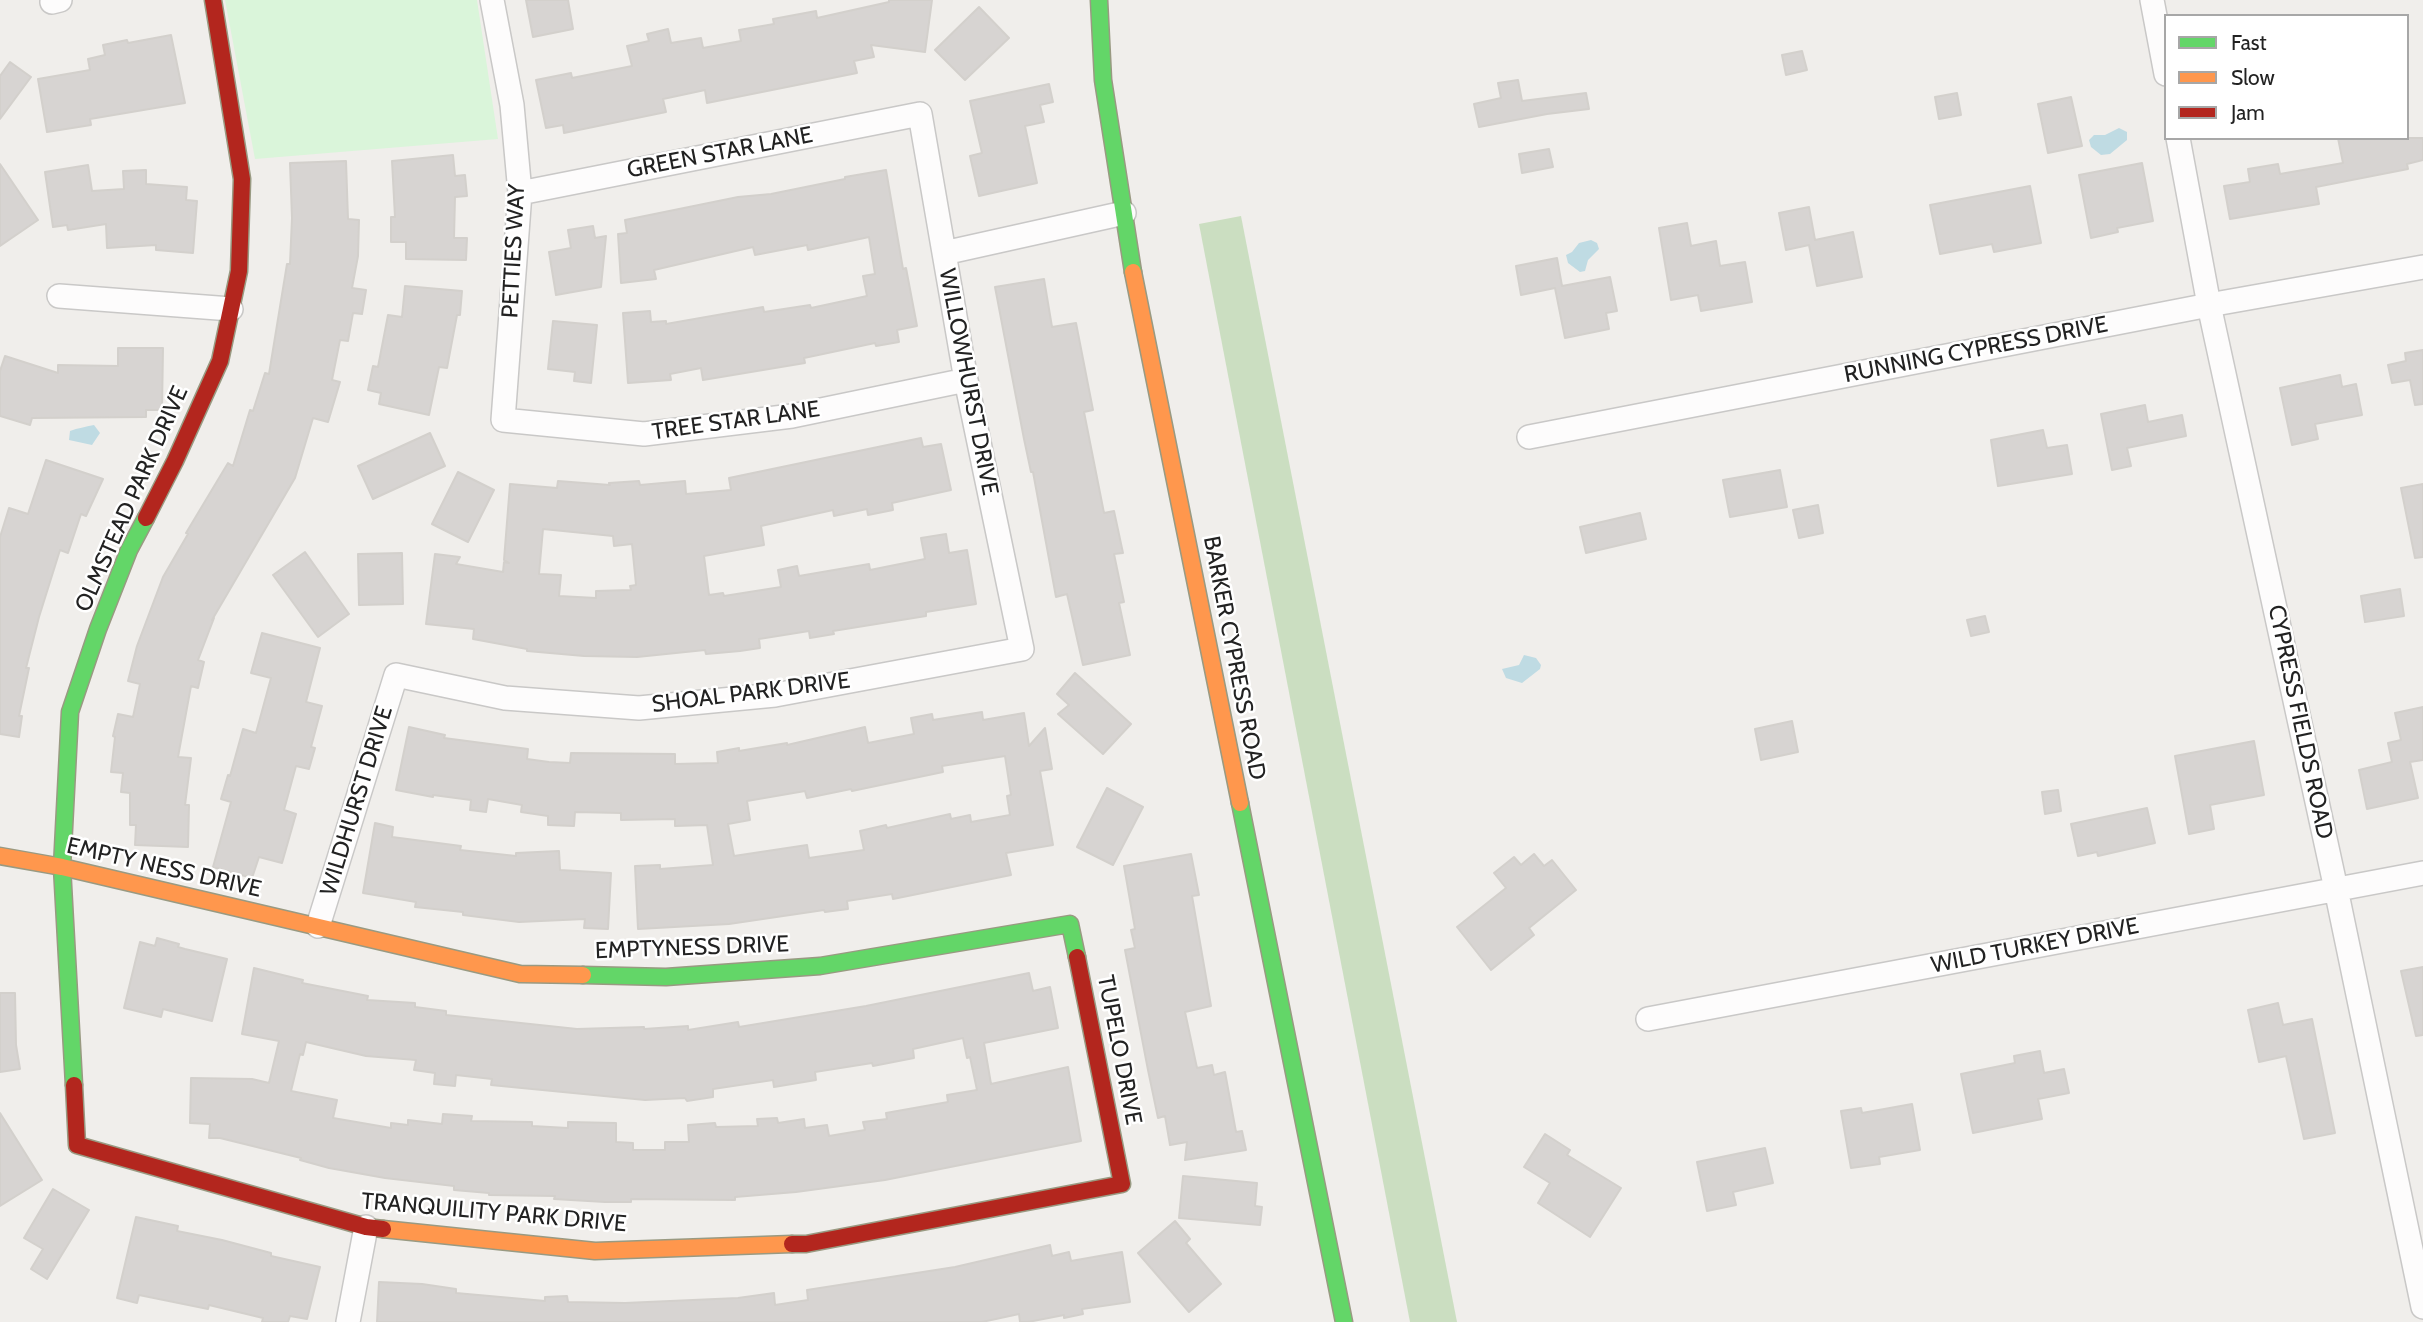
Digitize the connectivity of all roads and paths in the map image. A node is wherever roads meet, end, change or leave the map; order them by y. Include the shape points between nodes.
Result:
1 (213, 0) edge
2 (492, 0) edge
3 (1099, 0) edge
4 (2152, 0) edge
5 (2164, 63) edge
6 (920, 114) joint
7 (2178, 140) edge
8 (520, 193) junction
9 (1124, 213) junction
10 (944, 253) junction
11 (2423, 267) edge
12 (59, 296) dead end
13 (2209, 305) junction
14 (231, 309) junction
15 (966, 380) junction
16 (503, 420) joint
17 (1529, 437) dead end
18 (1022, 649) joint
19 (396, 675) joint
20 (0, 856) edge
21 (62, 867) junction
22 (2423, 873) edge
23 (2336, 889) junction
24 (1070, 924) joint
25 (318, 926) junction
26 (1648, 1018) dead end
27 (78, 1145) joint
28 (1122, 1184) joint
29 (366, 1227) junction
30 (2423, 1307) edge
31 (348, 1322) edge
32 (1343, 1322) edge

1 - 14 street, OLMSTEAD PARK DRIVE via 242,179 239,271
2 - 8 street, PETTIES WAY via 512,105
3 - 9 street, BARKER CYPRESS ROAD via 1103,80
4 - 5 street
6 - 8 street, GREEN STAR LANE
6 - 10 street, WILLOWHURST DRIVE
7 - 13 street, CYPRESS FIELDS ROAD
8 - 16 street, PETTIES WAY
9 - 10 street
9 - 32 street, BARKER CYPRESS ROAD
10 - 15 street, WILLOWHURST DRIVE
11 - 13 street, RUNNING CYPRESS DRIVE
12 - 14 street
13 - 17 street, RUNNING CYPRESS DRIVE
13 - 23 street, CYPRESS FIELDS ROAD
14 - 21 street, OLMSTEAD PARK DRIVE via 220,361 130,550 70,712
15 - 16 street, TREE STAR LANE via 792,416 644,434
15 - 18 street, WILLOWHURST DRIVE
18 - 19 street, SHOAL PARK DRIVE via 775,695 639,708 505,698
19 - 25 street, WILDHURST DRIVE
20 - 21 street, EMPTY NESS DRIVE
21 - 25 street, EMPTY NESS DRIVE
21 - 27 street, OLMSTEAD PARK DRIVE
22 - 23 street, WILD TURKEY DRIVE
23 - 26 street, WILD TURKEY DRIVE
23 - 30 street, CYPRESS FIELDS ROAD
24 - 25 street, EMPTYNESS DRIVE via 820,966 666,976 520,974
24 - 28 street, TUPELO DRIVE
27 - 29 street, TRANQUILITY PARK DRIVE
28 - 29 street, TRANQUILITY PARK DRIVE via 806,1244 595,1251
29 - 31 street

